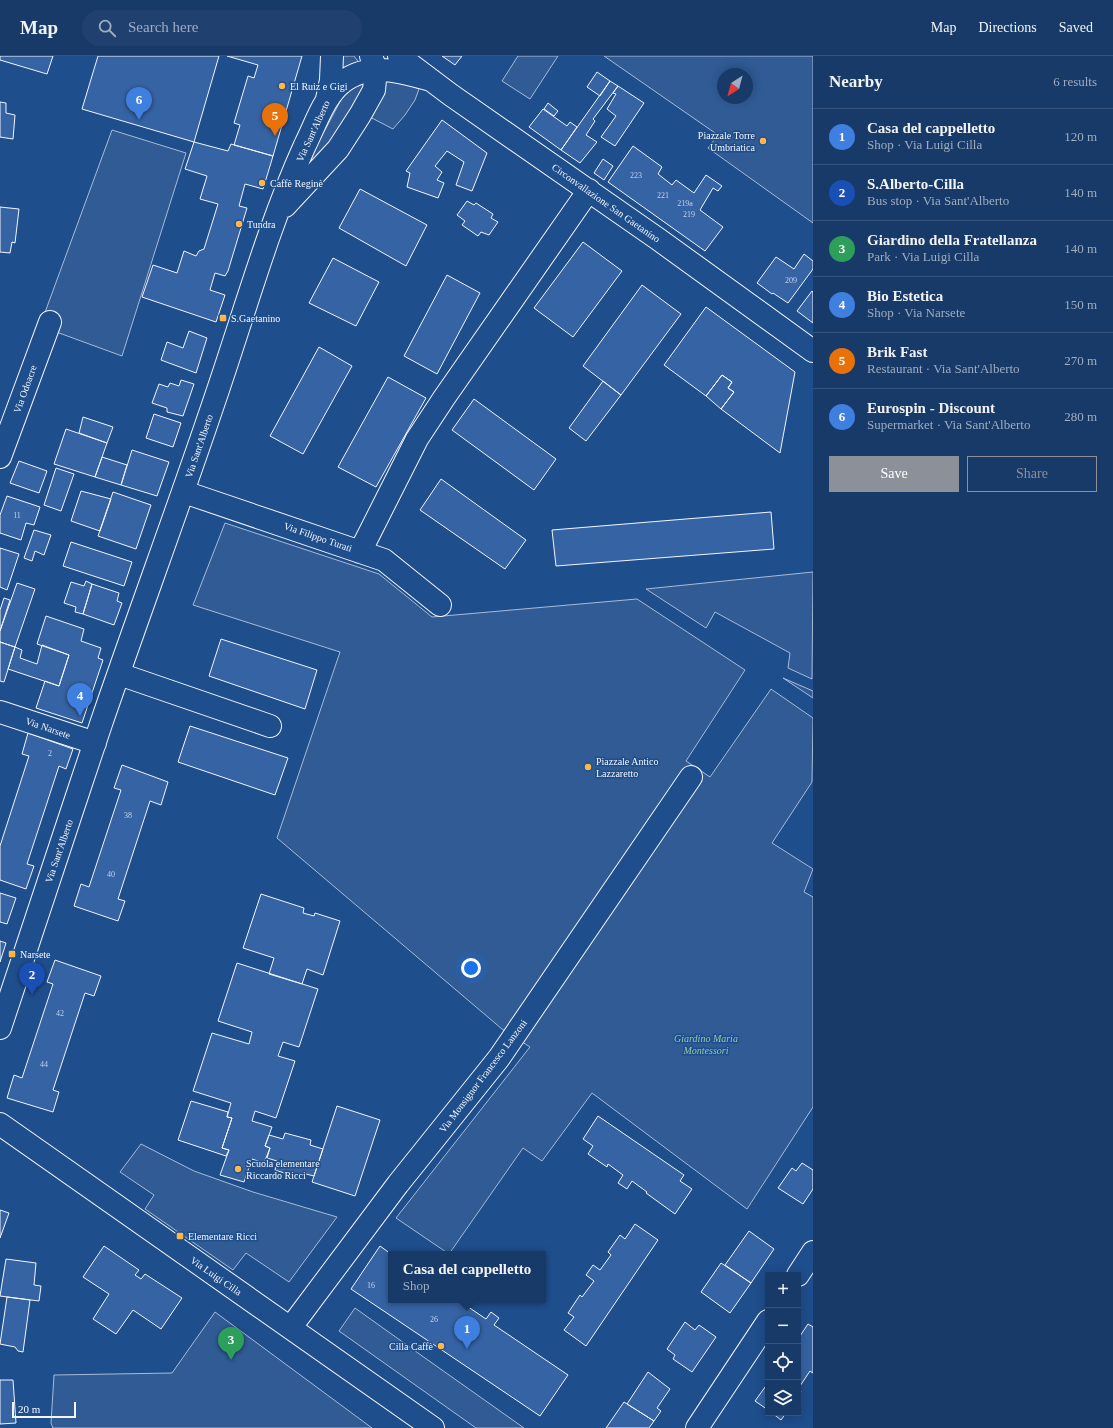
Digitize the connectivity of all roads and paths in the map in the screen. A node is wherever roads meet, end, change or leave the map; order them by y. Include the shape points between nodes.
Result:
1 (332, 56) edge
2 (399, 56) edge
3 (373, 63) edge
4 (431, 80) junction
5 (326, 99) junction
6 (589, 190) junction
7 (275, 217) junction
8 (50, 322) dead end
9 (813, 351) edge
10 (0, 457) edge
11 (184, 492) junction
12 (360, 552) junction
13 (440, 605) dead end
14 (119, 674) junction
15 (0, 712) edge
16 (270, 726) dead end
17 (95, 743) junction
18 (691, 777) dead end
19 (0, 1028) edge
20 (0, 1124) edge
21 (813, 1252) edge
22 (804, 1276) edge
23 (765, 1326) edge
24 (290, 1327) junction
25 (433, 1428) edge
26 (697, 1428) edge

1 - 5 street via 331,80
2 - 4 street, Circonvallazione San Gaetanino
3 - 4 street, Via Sant'Alberto
3 - 5 street, Via Sant'Alberto via 340,84
3 - 7 street, Via Sant'Alberto via 374,90 338,149
4 - 6 street, Circonvallazione San Gaetanino
5 - 7 street, Via Sant'Alberto
6 - 9 street, Circonvallazione San Gaetanino
6 - 12 street via 425,428
7 - 11 street, Via Sant'Alberto
8 - 10 street, Via Odoacre
11 - 12 street, Via Filippo Turati
11 - 14 street, Via Sant'Alberto
12 - 13 street, Via Filippo Turati via 384,560
14 - 16 street
14 - 17 street, Via Sant'Alberto
15 - 17 street, Via Narsete
17 - 19 street, Via Sant'Alberto
18 - 24 street, Via Monsignor Francesco Lanzoni via 499,1058 398,1184
20 - 24 street, Via Luigi Cilla
21 - 22 street
23 - 26 street
24 - 25 street, Via Luigi Cilla

